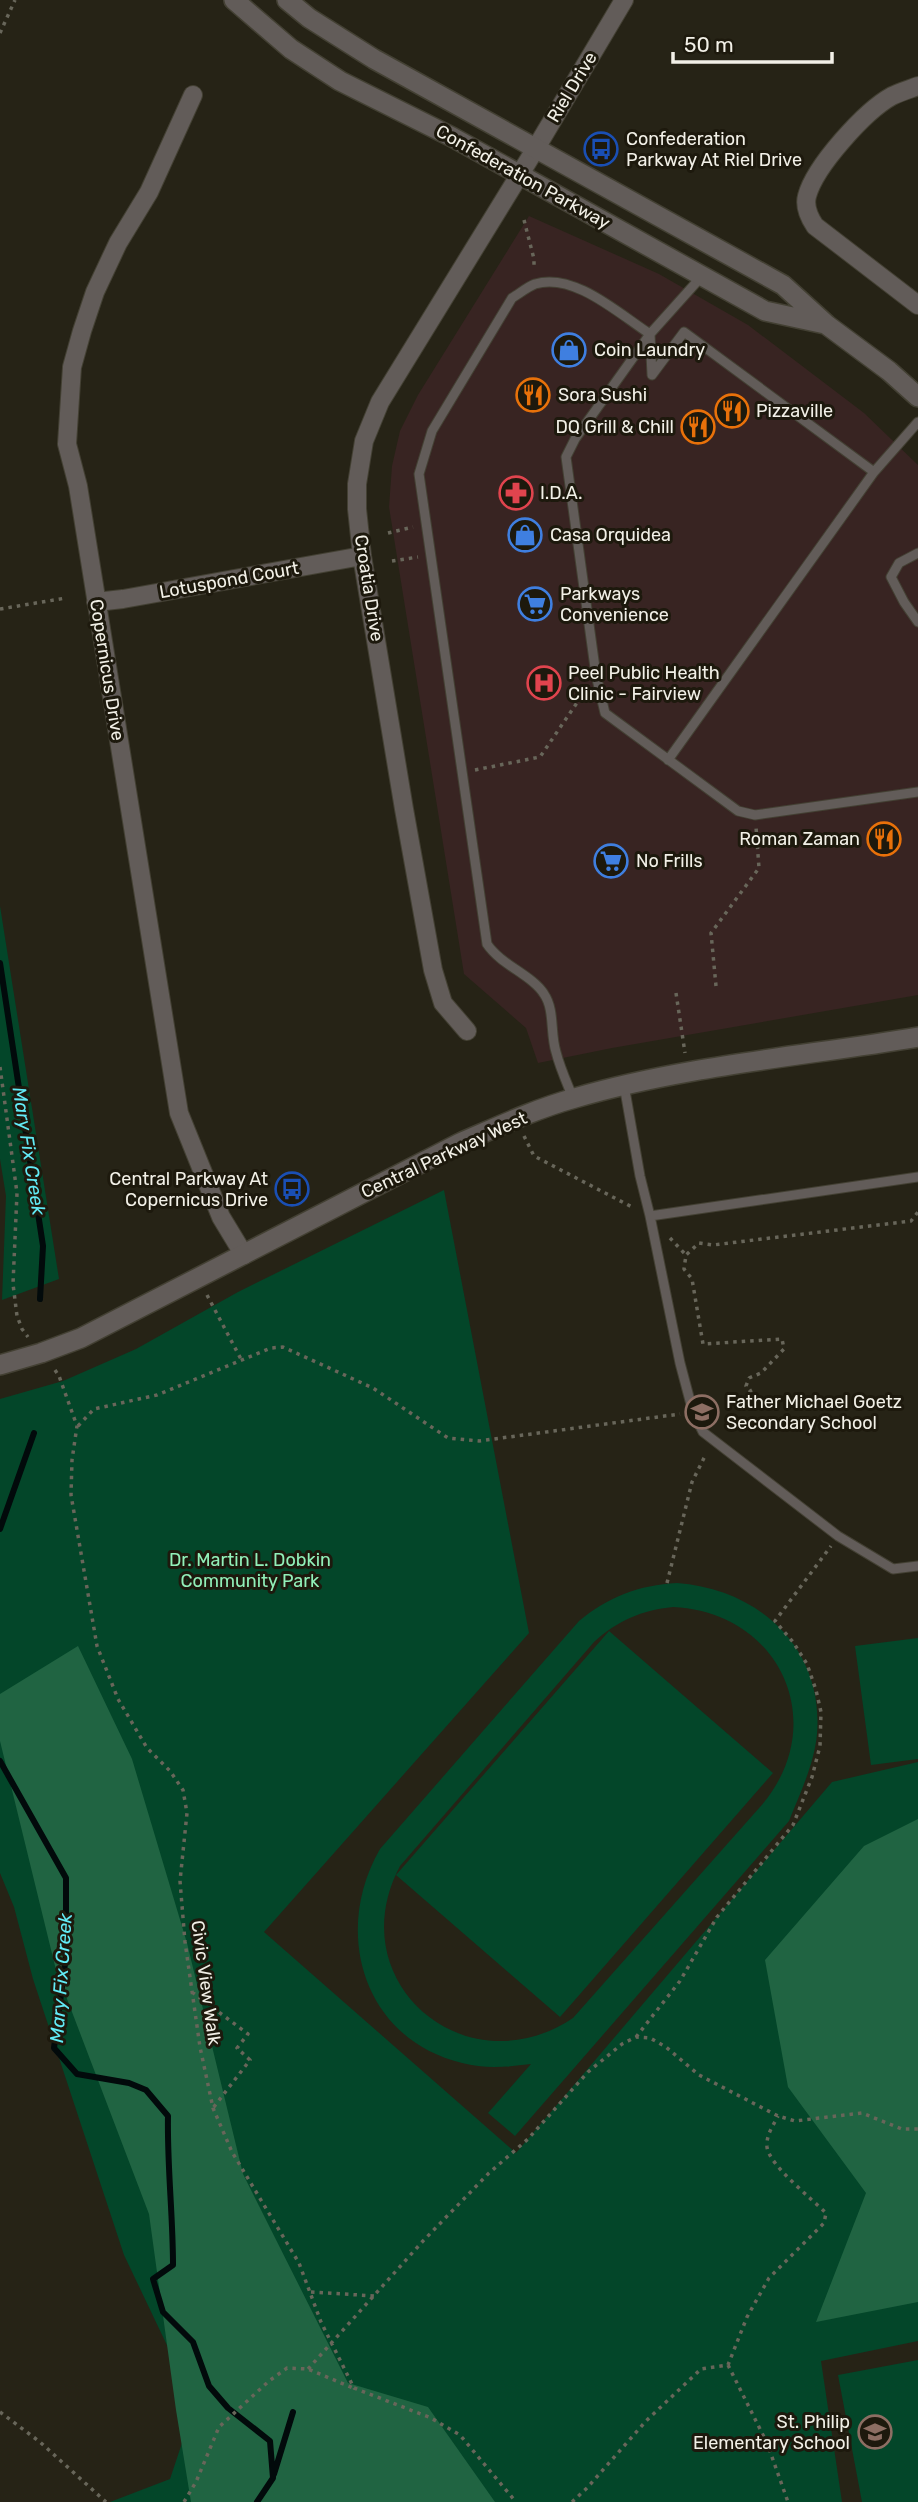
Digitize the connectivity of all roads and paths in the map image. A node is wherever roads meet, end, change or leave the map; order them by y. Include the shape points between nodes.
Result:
1 (15, 0) edge
2 (234, 0) edge
3 (287, 0) edge
4 (624, 0) edge
5 (0, 33) edge
6 (918, 86) edge
7 (193, 95) dead end
8 (537, 148) junction
9 (520, 175) junction
10 (524, 220) dead end
11 (702, 276) junction
12 (533, 285) junction
13 (918, 305) edge
14 (827, 325) junction
15 (650, 334) junction
16 (918, 397) edge
17 (918, 422) edge
18 (874, 472) junction
19 (425, 525) junction
20 (388, 533) dead end
21 (918, 553) edge
22 (429, 555) junction
23 (362, 556) junction
24 (392, 561) dead end
25 (66, 598) dead end
26 (96, 602) junction
27 (904, 602) junction
28 (918, 606) edge
29 (0, 609) edge
30 (918, 622) edge
31 (596, 675) junction
32 (668, 760) junction
33 (461, 772) junction
34 (918, 792) edge
35 (755, 815) junction
36 (716, 986) dead end
37 (676, 993) dead end
38 (467, 1031) dead end
39 (918, 1037) edge
40 (0, 1067) edge
41 (688, 1073) junction
42 (624, 1085) junction
43 (573, 1098) junction
44 (516, 1119) junction
45 (918, 1177) edge
46 (918, 1212) edge
47 (650, 1216) junction
48 (244, 1255) junction
49 (686, 1255) junction
50 (199, 1279) junction
51 (22, 1329) dead end
52 (242, 1362) junction
53 (0, 1365) edge
54 (59, 1376) dead end
55 (752, 1390) dead end
56 (693, 1412) junction
57 (77, 1426) junction
58 (713, 1439) junction
59 (838, 1536) junction
60 (918, 1566) edge
61 (667, 1583) dead end
62 (191, 1992) junction
63 (636, 2037) junction
64 (213, 2108) junction
65 (778, 2116) junction
66 (918, 2129) edge
67 (311, 2291) junction
68 (375, 2296) junction
69 (332, 2343) junction
70 (728, 2365) junction
71 (308, 2369) junction
72 (354, 2388) junction
73 (0, 2412) edge
74 (106, 2502) edge
75 (184, 2502) edge
76 (516, 2502) edge
77 (572, 2502) edge
78 (788, 2502) edge

1 - 5 path
2 - 9 street, Confederation Parkway via 291,49 340,81
3 - 8 street, Confederation Parkway via 374,59
4 - 8 street, Riel Drive
6 - 13 street via 892,96 841,141 807,196 807,214 815,226
7 - 26 street, Copernicus Drive via 149,192 95,292 72,367 67,444
8 - 9 street, Riel Drive
8 - 14 street, Confederation Parkway via 783,285
9 - 11 street, Confederation Parkway
9 - 23 street, Croatia Drive via 391,382 371,422 357,484
10 - 12 path via 534,259
11 - 14 street, Confederation Parkway via 765,312
11 - 15 lane
12 - 15 lane via 570,283
12 - 19 lane via 512,298 432,431 419,474
14 - 16 street, Confederation Parkway
15 - 18 lane via 652,375 684,332
15 - 31 lane via 566,457
17 - 18 lane
18 - 32 lane
19 - 20 path
19 - 22 lane
21 - 27 lane via 899,563 891,577
22 - 24 path
22 - 33 lane
23 - 26 street, Lotuspond Court
23 - 38 street, Croatia Drive via 433,970 443,1003
25 - 29 path
26 - 48 street, Copernicus Drive via 179,1113 221,1217
27 - 28 lane
27 - 30 lane
31 - 32 lane via 605,713
31 - 33 path via 540,757
32 - 35 lane via 738,811
33 - 43 lane via 487,944 542,990 551,1006 556,1052
34 - 35 lane
35 - 36 path via 759,868 711,933
37 - 41 path
39 - 41 street, Central Parkway West
40 - 51 path via 17,1193 13,1284
41 - 42 street, Central Parkway West
42 - 43 street, Central Parkway West
42 - 47 lane
43 - 44 street, Central Parkway West
44 - 47 path via 534,1156
44 - 48 street, Central Parkway West via 396,1175
45 - 47 lane
46 - 49 path via 911,1221 699,1243
47 - 49 path
47 - 56 lane
48 - 50 street, Central Parkway West
49 - 55 path via 684,1269 692,1279 703,1343 782,1339 784,1349 761,1373 749,1378 746,1386
50 - 52 path
50 - 53 street, Central Parkway West via 81,1338
52 - 56 path via 283,1347 373,1388 448,1438 479,1441
52 - 57 path via 157,1395 94,1409
54 - 57 path, Civic View Walk
56 - 58 lane via 703,1432
57 - 62 path, Civic View Walk via 71,1495 97,1646 147,1748 183,1790 187,1813 180,1881
58 - 59 lane
58 - 61 path via 692,1482
59 - 60 lane via 893,1569
59 - 63 path via 775,1620 807,1664 821,1712 820,1746 802,1805 786,1834 717,1917 680,1981
62 - 64 path, Civic View Walk
62 - 64 path via 248,2034 237,2048 250,2060
63 - 65 path via 650,2038 699,2075
63 - 68 path via 588,2072
64 - 67 path, Civic View Walk via 232,2152
65 - 66 path via 795,2121 862,2113 902,2129
65 - 70 path via 767,2149 773,2161 826,2213 824,2223 769,2278
67 - 68 path
67 - 69 path, Civic View Walk
68 - 69 path
69 - 71 path
69 - 72 path, Civic View Walk
70 - 77 path via 701,2369
70 - 78 path via 767,2443
71 - 72 path
71 - 75 path via 288,2368 219,2427
72 - 76 path via 431,2418 460,2435
73 - 74 path

